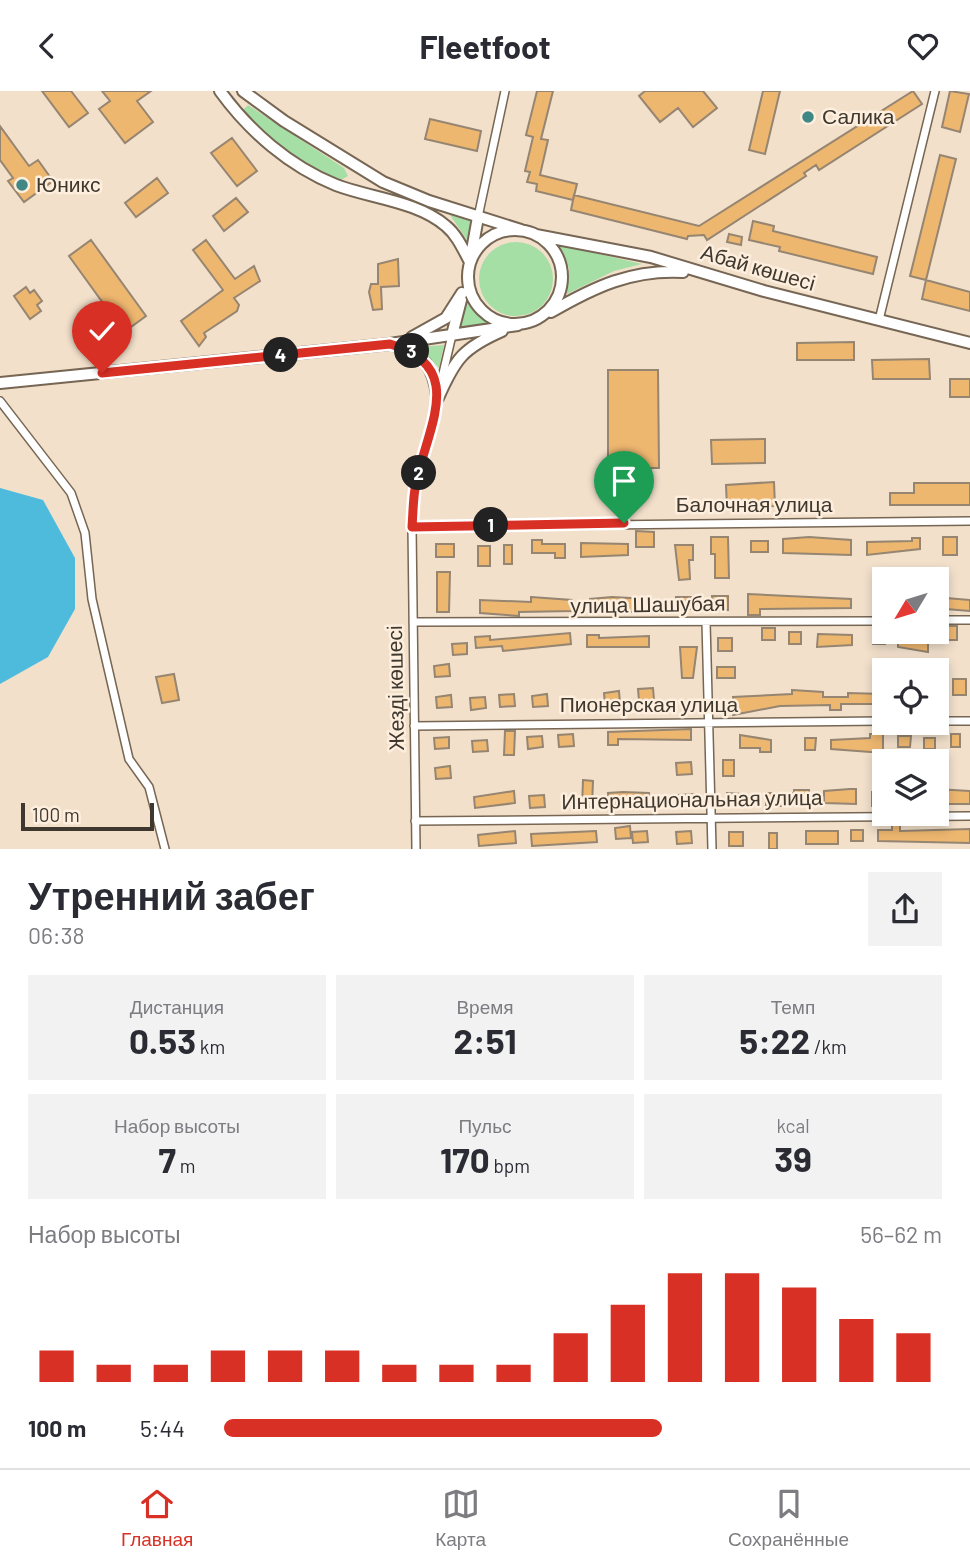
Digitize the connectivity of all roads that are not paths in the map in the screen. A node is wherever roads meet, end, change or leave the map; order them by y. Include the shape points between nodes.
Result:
1 (220, 91) edge
2 (243, 91) edge
3 (505, 91) edge
4 (935, 91) edge
5 (478, 217) junction
6 (521, 230) junction
7 (536, 235) junction
8 (469, 267) junction
9 (700, 272) junction
10 (462, 293) junction
11 (542, 317) junction
12 (879, 320) junction
13 (518, 325) junction
14 (452, 335) junction
15 (970, 343) edge
16 (390, 344) junction
17 (0, 383) edge
18 (438, 398) junction
19 (0, 401) edge
20 (970, 521) edge
21 (412, 527) junction
22 (949, 620) edge
23 (970, 620) edge
24 (872, 621) edge
25 (413, 622) junction
26 (706, 622) junction
27 (872, 721) edge
28 (949, 721) edge
29 (970, 721) edge
30 (710, 722) junction
31 (414, 726) junction
32 (970, 815) edge
33 (710, 817) junction
34 (415, 821) junction
35 (165, 849) edge
36 (416, 849) edge
37 (712, 849) edge

1 - 8 main road via 250,127 289,159 334,184 428,215 447,226
2 - 5 main road via 293,128 383,182
3 - 5 street
4 - 12 street
5 - 6 main road
5 - 8 main road
6 - 7 main road
6 - 8 main road via 508,230 484,241
7 - 9 main road, Абай көшесі via 651,257
7 - 11 main road via 547,243 561,267 559,295
8 - 10 main road
8 - 13 main road via 472,298 480,310 491,319
9 - 11 main road via 644,272 617,278
9 - 12 main road, Абай көшесі
10 - 14 main road
10 - 16 main road via 446,318
11 - 13 main road
12 - 15 main road, Абай көшесі
13 - 14 main road
13 - 18 main road via 465,349 452,365
14 - 16 main road
14 - 18 street, Жезді көшесі
16 - 17 main road
16 - 18 main road via 411,350 428,364
18 - 21 street, Жезді көшесі via 415,488
19 - 35 street via 71,492 85,533 92,599 129,759 149,787
20 - 21 street, Балочная улица
21 - 25 street, Жезді көшесі
22 - 23 street
24 - 26 street, улица Шашубая
25 - 26 street, улица Шашубая
25 - 31 street, Жезді көшесі
26 - 30 street
27 - 30 street, Пионерская улица
28 - 29 street
30 - 31 street, Пионерская улица
30 - 33 street
31 - 34 street, Жезді көшесі
32 - 33 street, Интернациональная улица
33 - 34 street, Интернациональная улица
33 - 37 street
34 - 36 street, Жезді көшесі

